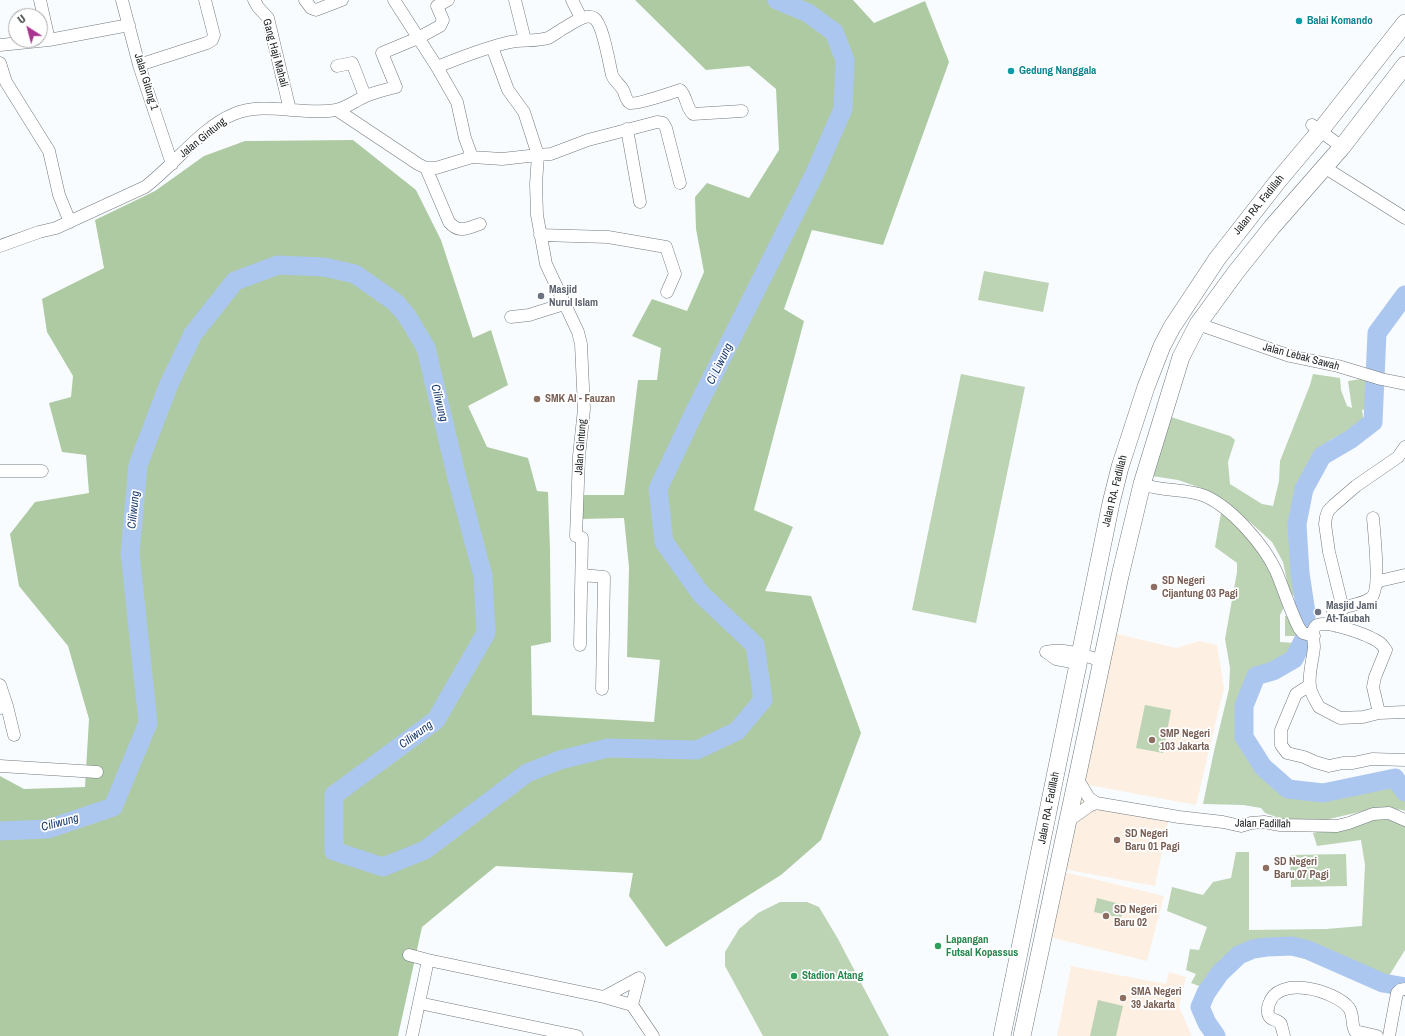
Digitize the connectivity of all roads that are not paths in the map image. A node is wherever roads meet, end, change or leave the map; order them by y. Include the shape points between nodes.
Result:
1 (40, 0) edge
2 (122, 0) edge
3 (205, 0) edge
4 (254, 0) edge
5 (305, 0) edge
6 (342, 0) edge
7 (394, 0) edge
8 (448, 0) edge
9 (515, 0) edge
10 (572, 0) edge
11 (581, 18) junction
12 (129, 25) junction
13 (1403, 29) edge
14 (418, 38) junction
15 (49, 40) junction
16 (525, 40) junction
17 (0, 45) edge
18 (492, 47) junction
19 (0, 64) edge
20 (139, 65) junction
21 (1405, 65) edge
22 (337, 66) dead end
23 (437, 67) junction
24 (365, 96) junction
25 (290, 110) junction
26 (338, 110) junction
27 (742, 111) dead end
28 (1316, 128) junction
29 (627, 129) junction
30 (1342, 147) junction
31 (538, 155) junction
32 (472, 157) junction
33 (172, 164) junction
34 (1324, 167) junction
35 (426, 168) junction
36 (680, 183) dead end
37 (640, 202) dead end
38 (1405, 218) edge
39 (70, 222) junction
40 (480, 224) dead end
41 (540, 235) junction
42 (0, 246) edge
43 (667, 292) dead end
44 (564, 304) junction
45 (511, 317) dead end
46 (1198, 324) junction
47 (1405, 384) edge
48 (1405, 447) edge
49 (0, 471) edge
50 (42, 471) dead end
51 (1142, 484) junction
52 (1373, 518) dead end
53 (582, 575) junction
54 (1405, 575) edge
55 (1376, 584) junction
56 (1342, 609) junction
57 (1337, 626) junction
58 (1309, 635) junction
59 (580, 646) dead end
60 (1078, 659) junction
61 (1102, 661) junction
62 (0, 685) edge
63 (1310, 685) junction
64 (602, 688) dead end
65 (3, 707) edge
66 (1380, 712) junction
67 (1405, 712) edge
68 (14, 735) dead end
69 (1405, 760) edge
70 (0, 766) edge
71 (97, 772) dead end
72 (1077, 778) junction
73 (1096, 803) junction
74 (1405, 820) edge
75 (1068, 821) junction
76 (409, 955) dead end
77 (428, 960) junction
78 (1405, 989) edge
79 (604, 997) junction
80 (419, 1003) junction
81 (632, 1005) junction
82 (412, 1036) edge
83 (577, 1036) edge
84 (653, 1036) edge
85 (1002, 1036) edge
86 (1022, 1036) edge
87 (1284, 1036) edge
88 (1377, 1036) edge
89 (1389, 1036) edge

1 - 15 street
2 - 12 street, Jalan Gitung 1
3 - 20 street via 214,35 212,40
4 - 25 street, Gang Haji Mahali via 268,18
5 - 6 street via 316,10
7 - 14 street
8 - 14 street, Jalan Gintung via 436,6 443,20 440,26
9 - 16 street
10 - 11 street
11 - 16 street via 548,38
11 - 27 street via 594,18 604,39 613,76 630,103 680,90 693,114
12 - 15 street
12 - 20 street, Jalan Gitung 1
13 - 28 main road, Jalan RA. Fadillah
14 - 23 street
14 - 24 street, Jalan Gintung via 382,53 396,87
15 - 17 street
16 - 18 street
18 - 23 street
18 - 31 street, Jalan Gintung via 508,90 524,112
19 - 39 street via 6,82 49,151 58,195
20 - 33 street, Jalan Gitung 1
21 - 30 main road, Jalan RA. Fadillah
22 - 24 street via 352,63 354,65
23 - 32 street via 456,102
24 - 26 street, Jalan Gintung
25 - 26 street, Jalan Gintung
25 - 33 street, Jalan Gintung via 246,110 234,114 209,130
26 - 35 street
28 - 30 street
28 - 60 main road, Jalan RA. Fadillah via 1217,259 1162,346 1120,467
29 - 31 street via 551,154
29 - 36 street via 663,123
29 - 37 street
30 - 34 main road, Jalan RA. Fadillah
31 - 32 street via 502,159
31 - 41 street, Jalan Gintung via 536,184
32 - 35 street via 436,168
33 - 39 street, Jalan Gintung via 145,186
34 - 38 street
34 - 46 main road, Jalan RA. Fadillah via 1253,250
35 - 40 street via 454,228 460,230
39 - 42 street, Jalan Gintung
41 - 43 street via 608,237 666,247 674,274
41 - 44 street, Jalan Gintung via 546,264
44 - 45 street via 529,315
44 - 53 street, Jalan Gintung via 578,332 582,353 584,409 579,456 576,536 582,538
46 - 47 street, Jalan Lebak Sawah via 1275,351 1338,366 1381,380
46 - 51 main road, Jalan RA. Fadillah via 1181,356
48 - 56 street via 1398,457 1356,486 1328,511 1325,524 1329,552
49 - 50 street
51 - 58 street via 1204,496 1228,510 1246,528 1268,558 1297,624
51 - 61 main road, Jalan RA. Fadillah
52 - 55 street
53 - 59 street, Jalan Gintung
53 - 64 street via 604,577
54 - 55 street
55 - 56 street via 1371,599
56 - 57 street via 1333,611
57 - 58 street via 1317,625
57 - 66 street via 1363,634 1379,642 1386,650 1373,687
58 - 63 street via 1314,648
60 - 61 street
60 - 85 main road, Jalan RA. Fadillah
61 - 72 main road, Jalan RA. Fadillah
62 - 65 street
63 - 66 street via 1319,707 1340,718 1363,717
63 - 69 street via 1296,694 1281,730 1281,745 1286,753 1329,766 1372,759
65 - 68 street
66 - 67 street
70 - 71 street
72 - 73 street via 1089,798
72 - 75 main road, Jalan RA. Fadillah
73 - 74 street, Jalan Fadillah via 1241,826 1264,822 1280,825 1337,826 1373,814 1390,813
73 - 75 street
75 - 86 main road, Jalan RA. Fadillah
76 - 77 street
77 - 79 street
77 - 80 street
78 - 89 street via 1397,993
79 - 81 street
79 - 81 street via 639,978
80 - 82 street
80 - 83 street
81 - 84 street
87 - 88 street via 1281,1024 1268,1015 1270,1003 1277,992 1295,987 1328,994 1350,1009 1355,1031

